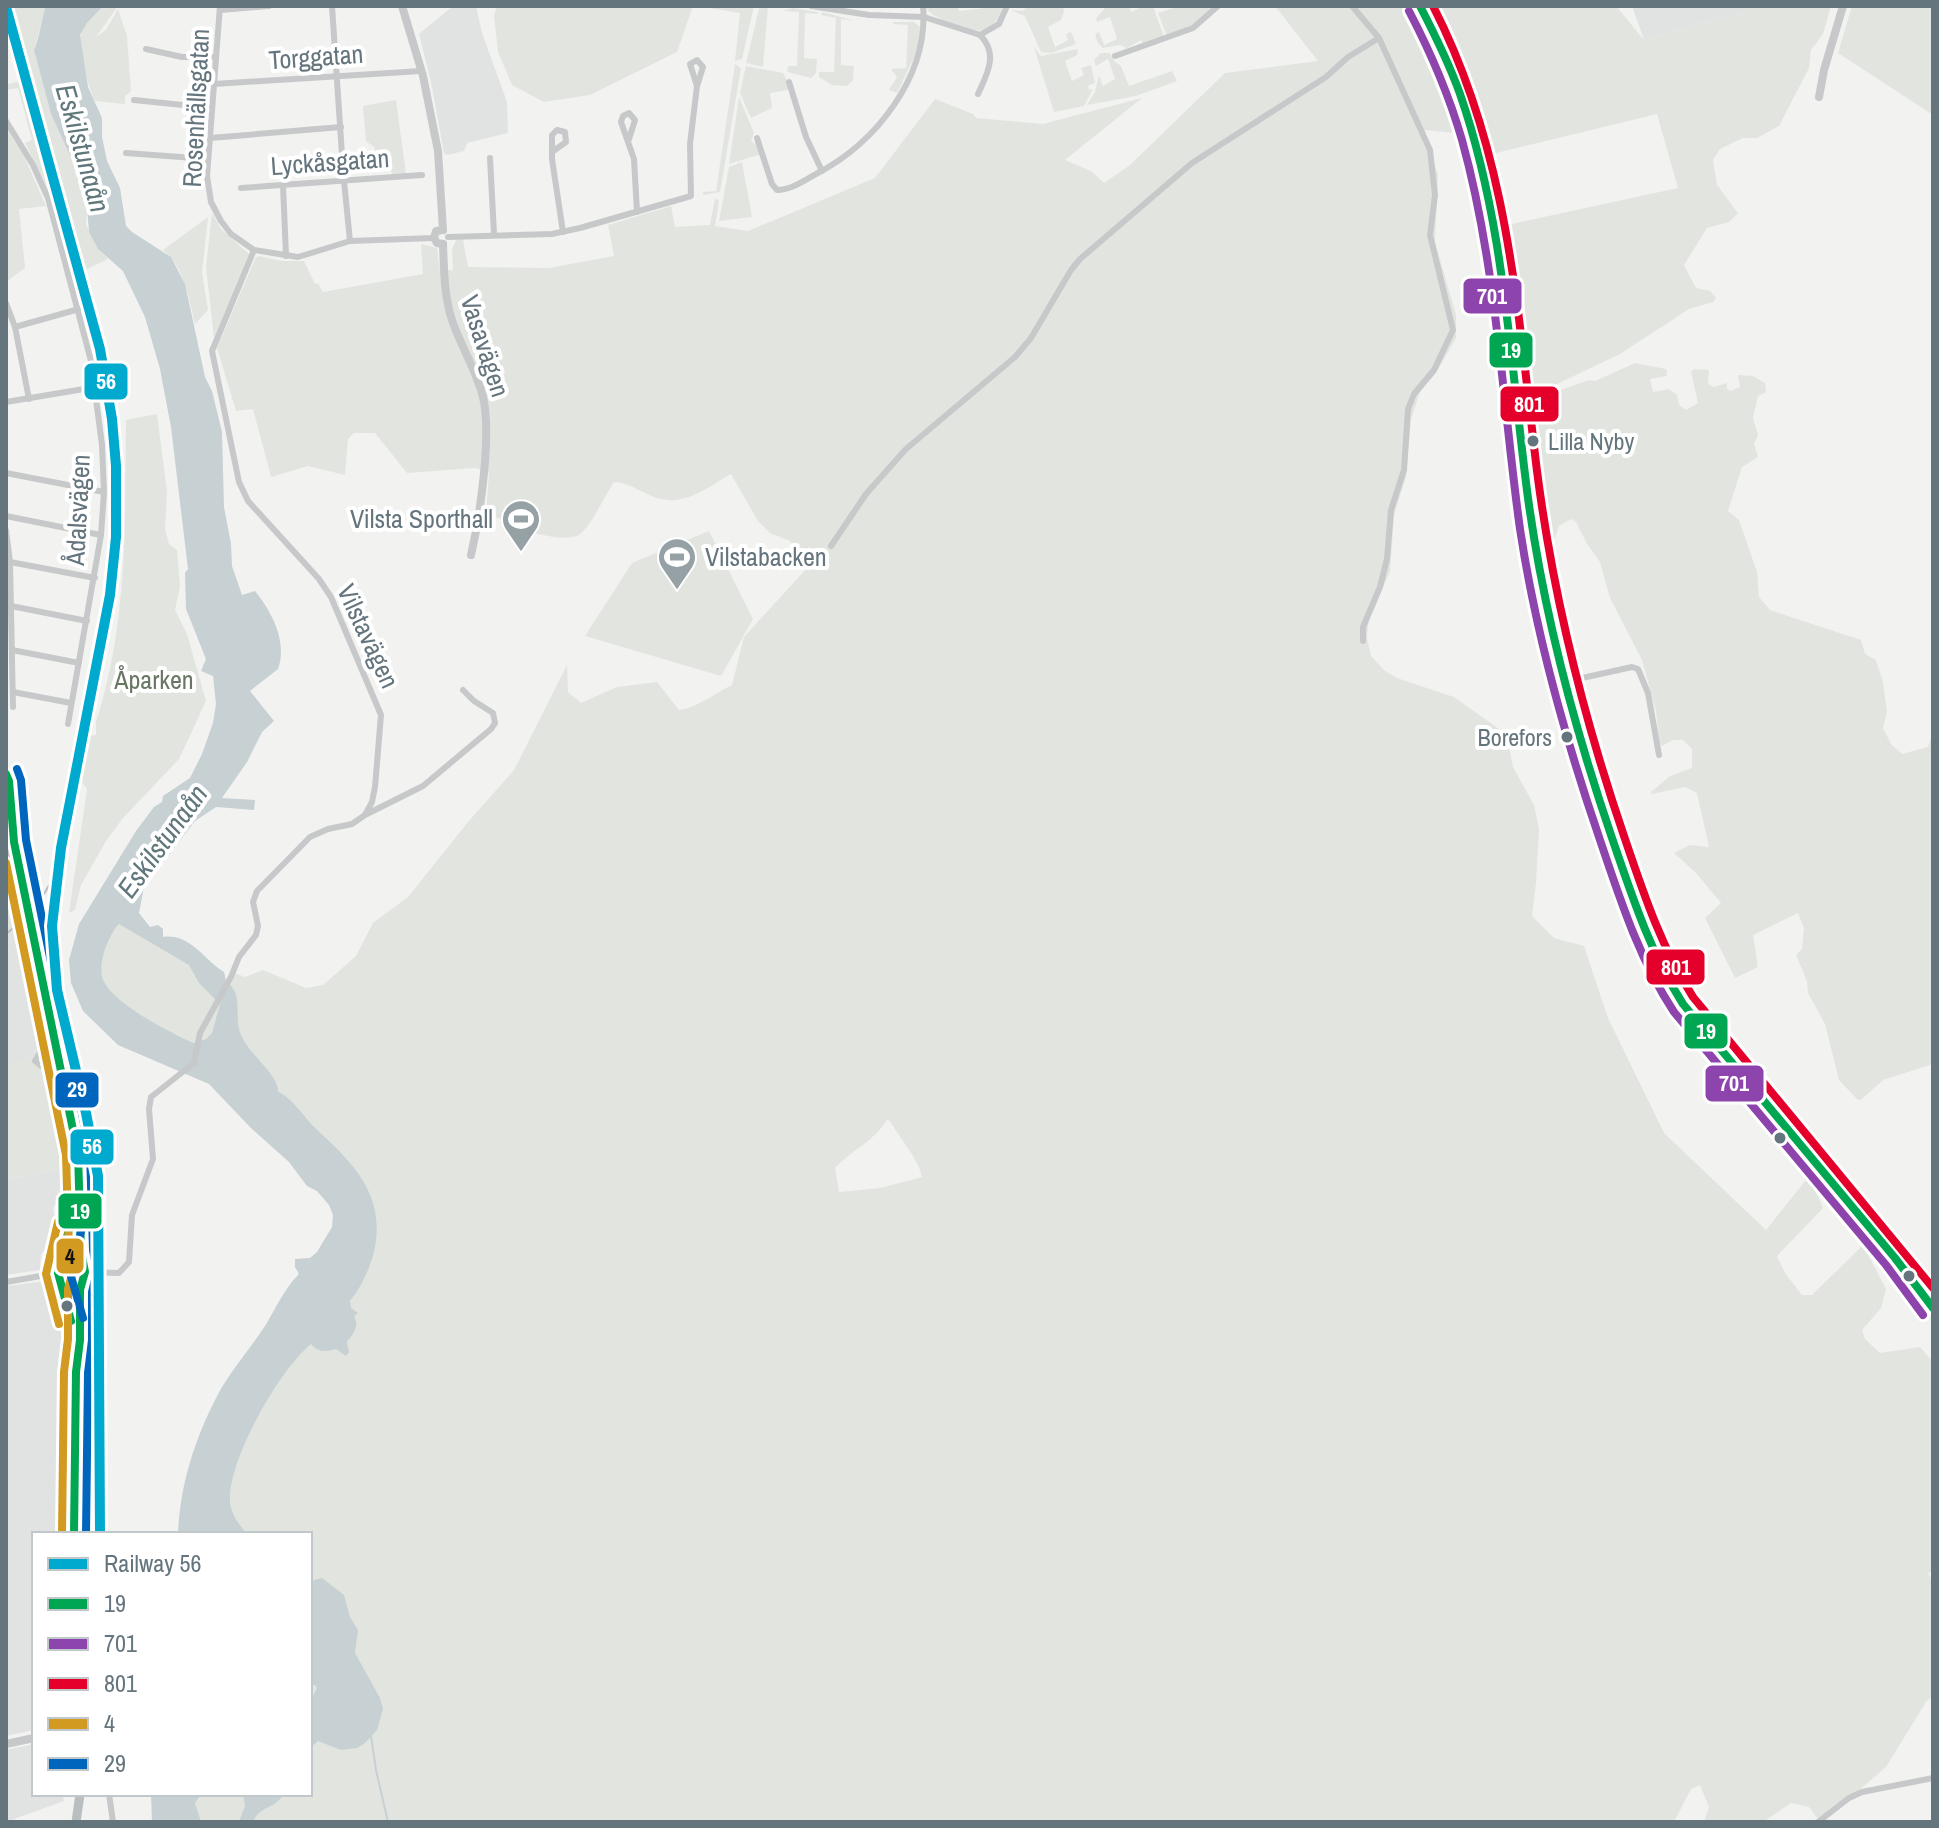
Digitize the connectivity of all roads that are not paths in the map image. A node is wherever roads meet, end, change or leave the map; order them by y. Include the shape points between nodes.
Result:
1 (269, 6) edge
2 (332, 6) edge
3 (402, 6) edge
4 (811, 6) edge
5 (923, 6) edge
6 (1007, 6) edge
7 (1218, 6) edge
8 (1352, 6) edge
9 (1420, 6) edge
10 (1843, 6) edge
11 (220, 8) edge
12 (924, 17) junction
13 (980, 35) junction
14 (1379, 38) junction
15 (146, 49) dead end
16 (1115, 56) dead end
17 (216, 57) junction
18 (421, 71) junction
19 (336, 75) junction
20 (789, 82) dead end
21 (214, 84) junction
22 (697, 86) dead end
23 (978, 94) dead end
24 (1819, 97) dead end
25 (134, 100) dead end
26 (212, 108) junction
27 (6, 121) edge
28 (341, 127) junction
29 (210, 138) junction
30 (757, 138) dead end
31 (629, 139) dead end
32 (552, 152) dead end
33 (126, 153) dead end
34 (342, 155) dead end
35 (490, 158) dead end
36 (208, 159) junction
37 (822, 171) junction
38 (422, 175) dead end
39 (344, 181) junction
40 (283, 185) junction
41 (241, 188) dead end
42 (637, 212) junction
43 (563, 232) junction
44 (494, 234) junction
45 (445, 237) junction
46 (434, 238) joint
47 (350, 241) junction
48 (254, 250) junction
49 (286, 256) junction
50 (6, 303) edge
51 (79, 309) junction
52 (15, 327) junction
53 (96, 387) junction
54 (29, 399) junction
55 (6, 402) edge
56 (6, 473) edge
57 (104, 492) junction
58 (6, 516) edge
59 (6, 530) edge
60 (101, 535) junction
61 (831, 546) dead end
62 (471, 555) dead end
63 (10, 562) junction
64 (95, 578) junction
65 (11, 606) junction
66 (87, 621) junction
67 (1363, 641) dead end
68 (12, 650) junction
69 (79, 663) junction
70 (1564, 682) junction
71 (463, 690) dead end
72 (13, 692) junction
73 (71, 703) junction
74 (13, 707) dead end
75 (68, 724) dead end
76 (1659, 755) dead end
77 (6, 774) edge
78 (7, 790) edge
79 (365, 815) junction
80 (6, 844) edge
81 (6, 878) edge
82 (42, 1049) dead end
83 (60, 1268) junction
84 (84, 1268) junction
85 (6, 1282) edge
86 (81, 1283) junction
87 (62, 1284) junction
88 (1933, 1308) edge
89 (76, 1372) junction
90 (74, 1532) edge
91 (32, 1737) edge
92 (6, 1744) edge
93 (1933, 1778) edge
94 (72, 1796) edge
95 (80, 1796) edge
96 (109, 1796) edge
97 (76, 1822) edge
98 (113, 1822) edge
99 (1818, 1822) edge

1 - 11 street
2 - 19 street
3 - 18 street, Vasavägen
4 - 12 street
5 - 12 street
6 - 13 street via 999,24
7 - 16 street via 1185,32
8 - 14 street
9 - 70 main road via 1456,81 1489,193 1534,537
10 - 24 street
11 - 17 street, Rosenhällsgatan
12 - 13 street
12 - 37 street via 919,54 894,104 862,142
13 - 23 street via 991,62
14 - 61 street via 1187,167 1080,259 1015,357 906,449 866,494
14 - 67 street via 1430,150 1435,195 1430,235 1453,330 1408,409 1403,478
15 - 17 street
17 - 21 street, Rosenhällsgatan
18 - 19 street, Torggatan
18 - 45 street, Vasavägen
19 - 21 street, Torggatan
19 - 28 street
20 - 37 street
21 - 26 street, Rosenhällsgatan
22 - 42 street via 691,196
25 - 26 street
26 - 29 street, Rosenhällsgatan
27 - 51 street, Ådalsvägen via 48,198
28 - 29 street
28 - 34 street
29 - 36 street, Rosenhällsgatan
30 - 37 street via 777,190
31 - 42 street
32 - 43 street
33 - 36 street
35 - 44 street
36 - 48 street, Rosenhällsgatan via 208,187 216,213 231,234
38 - 39 street, Lyckåsgatan
39 - 40 street, Lyckåsgatan
39 - 47 street
40 - 41 street, Lyckåsgatan
40 - 49 street
42 - 43 street
43 - 44 street
44 - 45 street
45 - 46 street via 436,231
45 - 62 street, Vasavägen via 450,312 485,410 479,517
46 - 47 street
47 - 49 street via 304,256
48 - 49 street
48 - 79 street, Vilstavägen via 214,345 212,365 243,494 325,587 378,707 375,787
50 - 52 street
51 - 52 street
51 - 53 street, Ådalsvägen
52 - 54 street
53 - 54 street
53 - 57 street, Ådalsvägen
54 - 55 street
56 - 57 street
57 - 60 street, Ådalsvägen
58 - 60 street
59 - 63 street
60 - 64 street, Ådalsvägen
63 - 64 street
63 - 65 street
64 - 66 street, Ådalsvägen
65 - 66 street
65 - 68 street
66 - 69 street, Ådalsvägen
68 - 69 street
68 - 72 street
69 - 73 street, Ådalsvägen
70 - 76 street via 1638,669 1648,693
70 - 88 main road via 1636,910 1671,985
71 - 79 street via 493,713 491,729 423,786
72 - 73 street
72 - 74 street
73 - 75 street, Ådalsvägen
77 - 78 main road
78 - 84 main road via 78,1154
79 - 84 street via 310,837 261,886 253,902 257,931 199,1037 195,1060 149,1102 153,1159 132,1215 129,1262 119,1273
80 - 83 main road via 71,1160 72,1213
81 - 82 street
83 - 84 main road via 71,1259
83 - 85 street
83 - 87 main road
84 - 86 main road
86 - 87 main road
86 - 89 main road
87 - 89 main road
89 - 90 main road
91 - 92 street
93 - 99 street via 1855,1794
94 - 97 main road
95 - 97 main road
96 - 98 street

